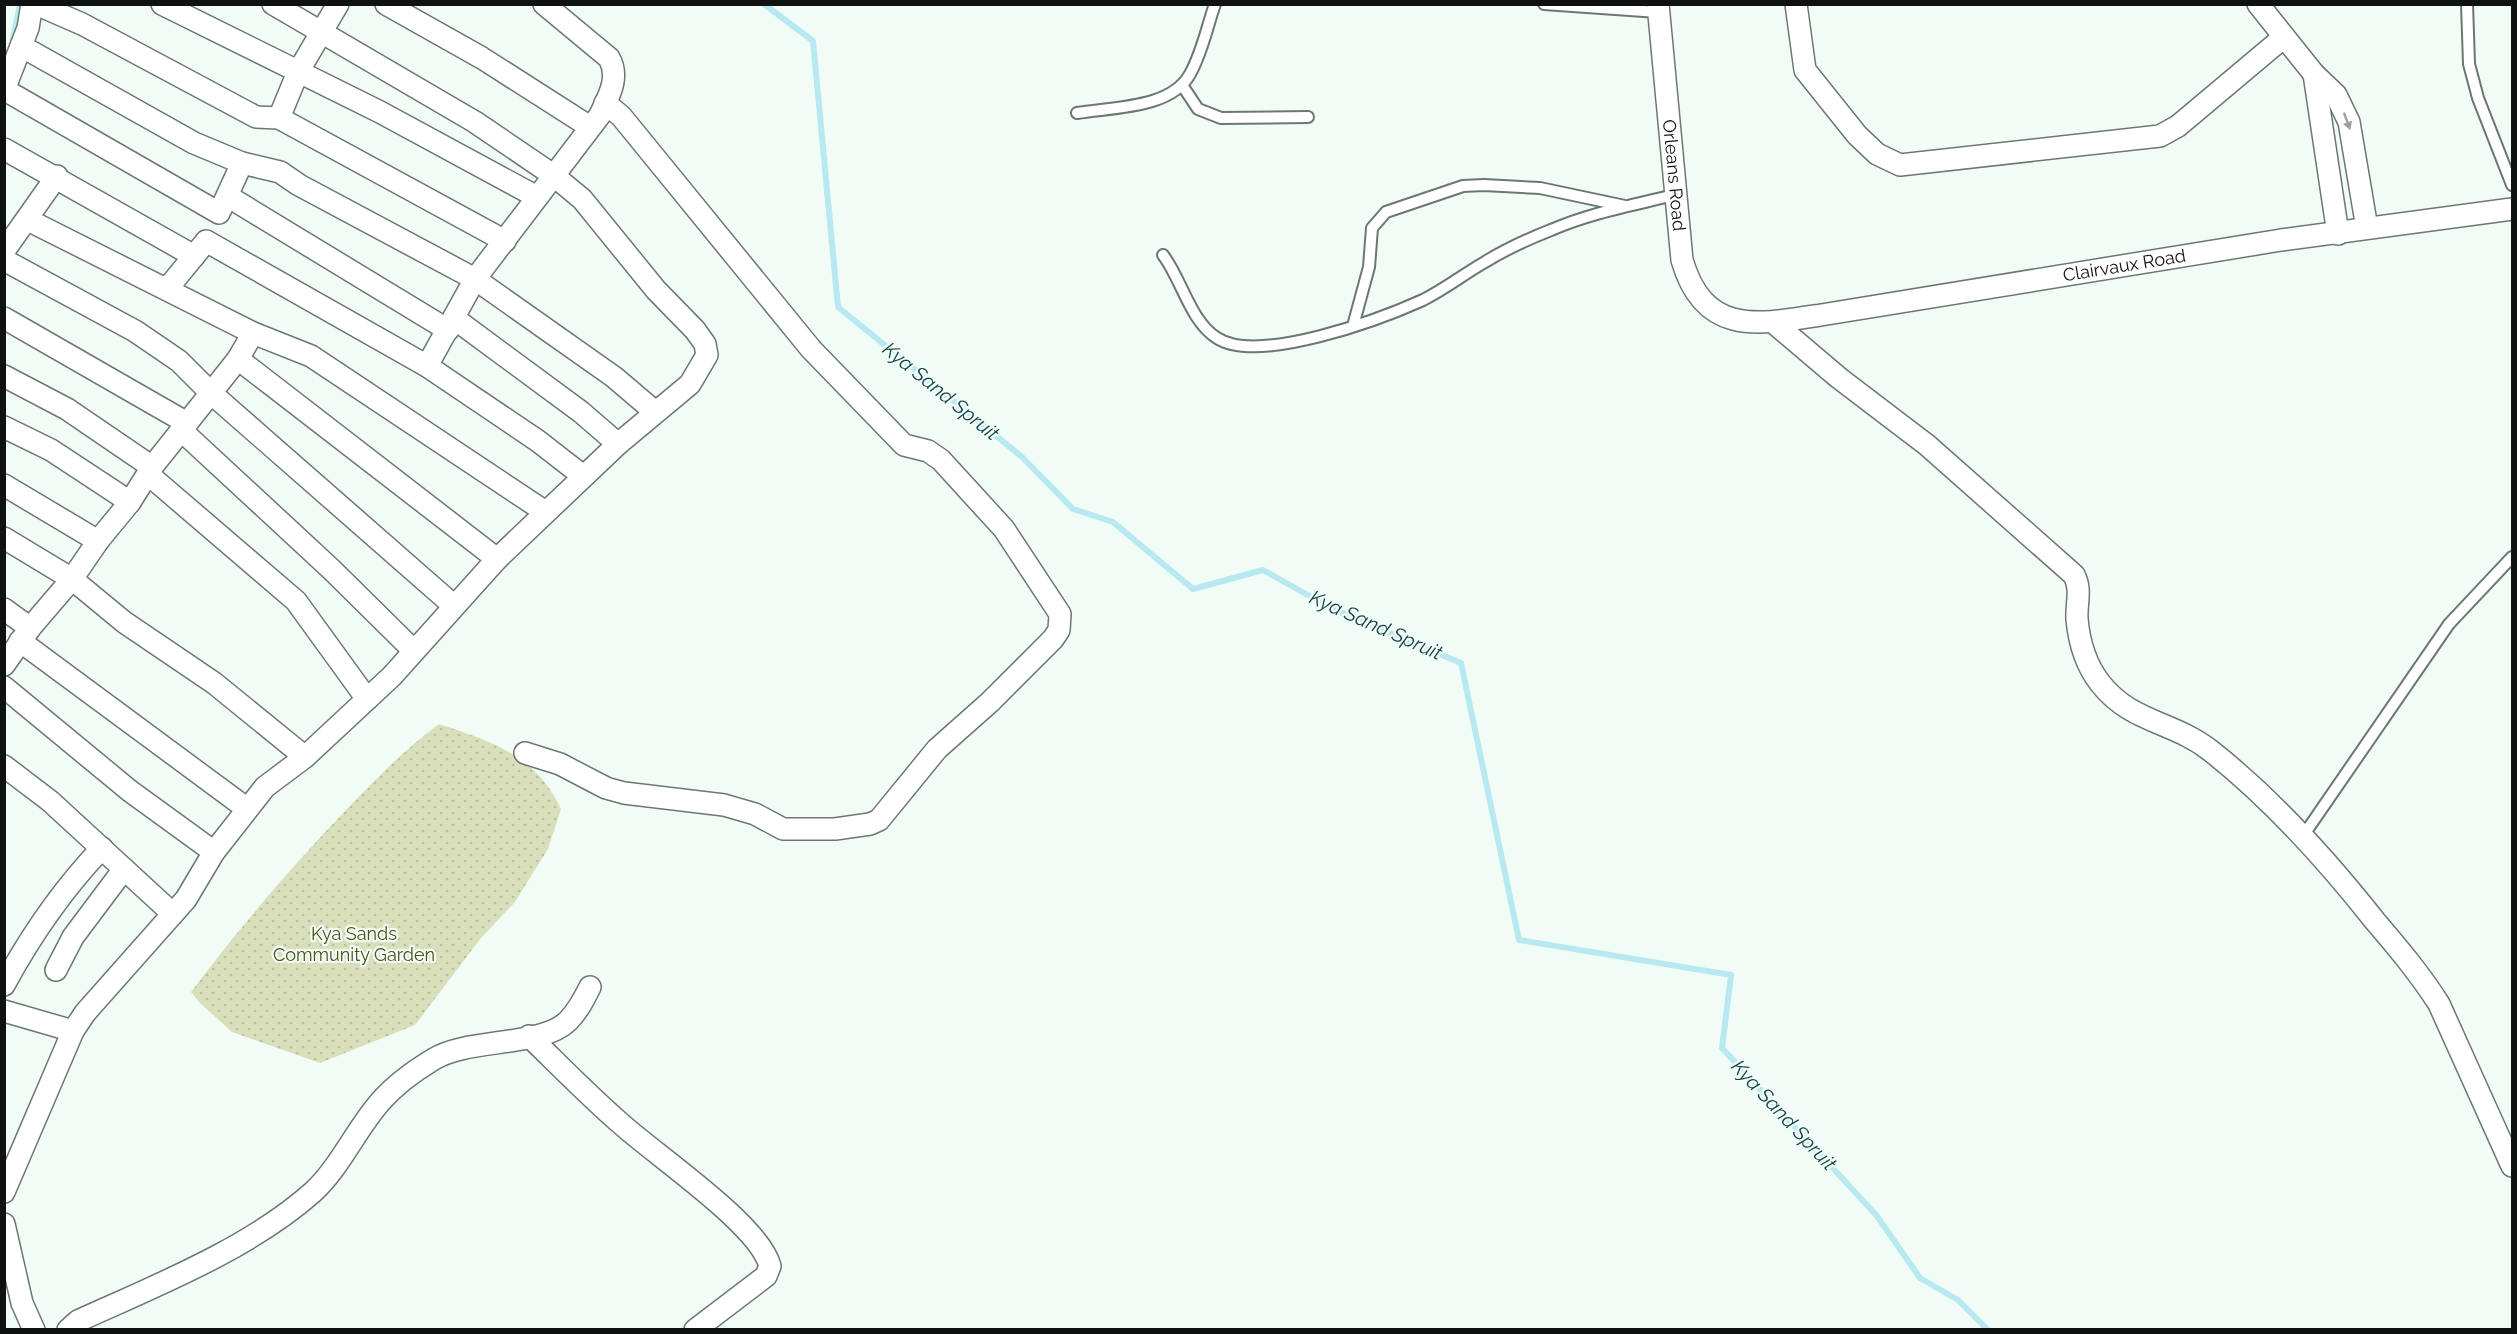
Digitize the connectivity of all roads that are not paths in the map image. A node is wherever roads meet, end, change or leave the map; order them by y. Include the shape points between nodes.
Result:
1 (34, 4) edge
2 (162, 4) edge
3 (273, 4) edge
4 (338, 4) edge
5 (386, 4) edge
6 (544, 4) edge
7 (1215, 4) edge
8 (1544, 4) edge
9 (1796, 4) edge
10 (2258, 4) edge
11 (2467, 4) edge
12 (1658, 8) edge
13 (321, 31) junction
14 (2284, 37) junction
15 (21, 46) junction
16 (298, 72) junction
17 (2314, 74) junction
18 (1182, 85) junction
19 (5, 90) edge
20 (605, 103) junction
21 (1077, 113) dead end
22 (1308, 117) dead end
23 (279, 118) junction
24 (590, 127) junction
25 (4, 149) edge
26 (242, 164) junction
27 (57, 176) junction
28 (553, 176) junction
29 (2512, 185) edge
30 (1674, 195) junction
31 (537, 197) junction
32 (224, 205) junction
33 (1628, 206) junction
34 (2512, 209) edge
35 (28, 220) junction
36 (2367, 228) junction
37 (2338, 234) junction
38 (505, 241) junction
39 (200, 249) junction
40 (4, 251) edge
41 (1163, 255) dead end
42 (4, 260) edge
43 (475, 279) junction
44 (167, 289) junction
45 (4, 318) edge
46 (1738, 320) joint
47 (1773, 322) junction
48 (451, 324) junction
49 (1353, 326) junction
50 (253, 333) junction
51 (238, 359) junction
52 (427, 366) junction
53 (4, 376) edge
54 (211, 393) junction
55 (654, 411) junction
56 (4, 427) edge
57 (184, 427) junction
58 (618, 444) junction
59 (150, 471) junction
60 (583, 476) junction
61 (4, 485) edge
62 (130, 502) junction
63 (544, 511) junction
64 (4, 538) edge
65 (98, 541) junction
66 (2512, 557) edge
67 (497, 559) junction
68 (72, 579) junction
69 (453, 605) junction
70 (4, 609) edge
71 (25, 635) junction
72 (413, 650) junction
73 (4, 665) edge
74 (4, 687) edge
75 (367, 699) junction
76 (525, 753) dead end
77 (305, 757) junction
78 (4, 766) edge
79 (246, 808) junction
80 (2303, 836) junction
81 (102, 848) junction
82 (214, 852) junction
83 (124, 869) junction
84 (173, 914) junction
85 (56, 970) dead end
86 (4, 985) edge
87 (590, 987) dead end
88 (4, 1011) edge
89 (73, 1031) junction
90 (529, 1036) junction
91 (2510, 1152) edge
92 (5, 1188) edge
93 (4, 1224) edge
94 (34, 1329) edge
95 (68, 1329) edge
96 (695, 1329) edge

1 - 15 street
1 - 23 street via 93,29 256,117
2 - 16 street
3 - 13 street
4 - 13 street
5 - 24 street via 482,58
6 - 20 street via 609,58 614,74
7 - 18 lane via 1191,73
8 - 12 lane
9 - 14 street via 1805,70 1857,135 1877,154 1900,165 2160,136 2187,119
10 - 14 street
11 - 29 lane via 2469,64
12 - 30 street, Orleans Road
13 - 16 street
13 - 28 street via 476,122
14 - 17 street
15 - 19 street
15 - 26 street via 194,143
16 - 23 street
16 - 31 street
17 -> 36 street via 2336,95 2349,122
17 - 37 street
18 - 21 lane via 1156,100
18 - 22 lane via 1198,108 1221,118
19 - 32 street
20 - 24 street
20 - 76 street via 621,116 811,349 904,445 928,451 941,460 1004,529 1061,621 1053,639 937,749 879,820 870,824 814,831 783,829 755,814 724,805 606,788 560,764
23 - 38 street
24 - 28 street
25 - 27 street
26 - 32 street
26 - 43 street via 280,172
27 - 35 street
27 - 39 street
28 - 31 street
28 - 55 street via 582,199 705,344 707,355 690,384
30 - 33 lane
30 - 46 street, Orleans Road via 1687,279 1707,308
31 - 38 street
32 - 39 street
32 - 48 street
33 - 49 lane via 1552,229 1484,262 1421,301
33 - 49 lane via 1540,188 1484,184 1464,186 1397,207 1377,219 1372,228 1369,267
34 - 36 street, Clairvaux Road
35 - 40 street
35 - 44 street
36 - 37 street, Clairvaux Road
37 - 47 street, Clairvaux Road
38 - 43 street
39 - 44 street
39 - 52 street
41 - 49 lane via 1195,314 1219,339 1258,347
42 - 54 street via 135,331 179,361
43 - 48 street
43 - 55 street via 614,377
44 - 50 street
45 - 57 street
46 - 47 street, Clairvaux Road
47 - 80 street via 1927,445 2074,575 2079,584 2077,617 2084,655 2110,695 2142,718 2178,730 2212,752
48 - 52 street
48 - 58 street via 581,412
50 - 51 street
50 - 63 street via 311,356
51 - 54 street
51 - 67 street
52 - 60 street
53 - 59 street via 67,409
54 - 57 street
54 - 69 street
55 - 58 street
56 - 62 street via 51,450
57 - 59 street
57 - 72 street
58 - 60 street
59 - 62 street
59 - 75 street via 296,601
60 - 63 street
61 - 65 street
62 - 65 street
63 - 67 street
64 - 68 street
65 - 68 street
66 - 80 lane via 2449,624
67 - 69 street
68 - 71 street
68 - 77 street via 124,622 214,683
69 - 72 street
70 - 71 street
71 - 73 street
71 - 79 street
72 - 75 street
74 - 82 street via 130,791
75 - 77 street
77 - 79 street via 276,777
78 - 81 street via 24,778
79 - 82 street
80 - 91 street via 2424,980 2454,1033
81 - 83 street
81 - 86 street via 55,903
82 - 84 street
83 - 84 street
83 - 85 street via 74,936
84 - 89 street
87 - 90 street via 567,1023
88 - 89 street
89 - 92 street
90 - 95 street via 436,1057 401,1081 380,1102 314,1191 280,1217 214,1257
90 - 96 street via 618,1122 750,1231 768,1257 771,1266 766,1276
93 - 94 street via 22,1304

